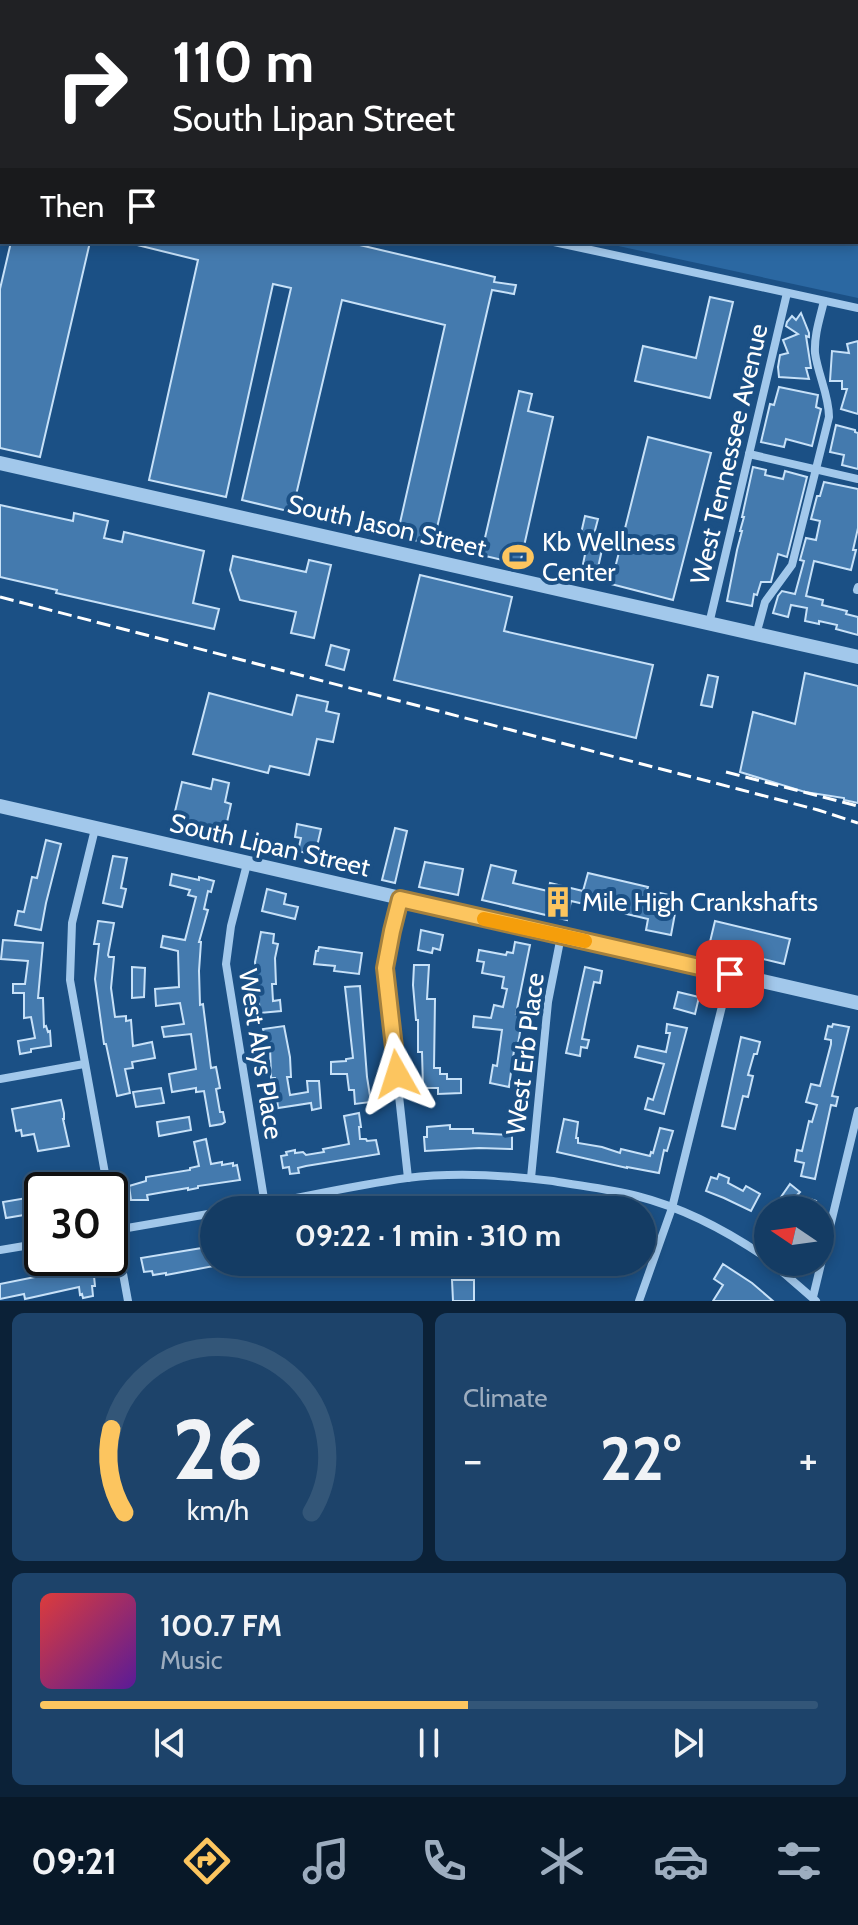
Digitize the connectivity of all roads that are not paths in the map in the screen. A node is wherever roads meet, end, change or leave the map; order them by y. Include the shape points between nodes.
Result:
1 (563, 244) edge
2 (787, 293) junction
3 (824, 301) junction
4 (858, 308) edge
5 (749, 454) junction
6 (0, 463) edge
7 (816, 469) junction
8 (858, 479) edge
9 (709, 624) junction
10 (756, 635) junction
11 (858, 657) edge
12 (0, 806) edge
13 (95, 829) junction
14 (247, 864) junction
15 (400, 899) junction
16 (561, 936) junction
17 (730, 974) junction
18 (858, 1003) edge
19 (84, 1064) junction
20 (0, 1079) edge
21 (858, 1111) edge
22 (105, 1172) edge
23 (408, 1178) junction
24 (531, 1178) junction
25 (264, 1196) edge
26 (313, 1196) edge
27 (672, 1208) junction
28 (200, 1215) edge
29 (128, 1227) edge
30 (24, 1246) edge
31 (0, 1250) edge
32 (754, 1250) edge
33 (123, 1276) edge
34 (788, 1276) edge
35 (815, 1299) edge
36 (128, 1301) edge
37 (639, 1301) edge

1 - 2 street
2 - 3 street
2 - 5 street, West Tennessee Avenue
3 - 4 street
3 - 7 street via 815,351 829,417
5 - 7 street
5 - 9 street, West Tennessee Avenue
6 - 9 street, South Jason Street
7 - 8 street
7 - 10 street via 792,565 765,602
9 - 10 street, South Jason Street
10 - 11 street, South Jason Street
12 - 13 street, South Lipan Street
13 - 14 street, South Lipan Street
13 - 19 street via 72,923 70,980
14 - 15 street, South Lipan Street
14 - 25 street, West Alys Place via 226,964
15 - 16 street, South Lipan Street
15 - 23 street via 385,968
16 - 17 street, South Lipan Street
16 - 24 street, West Erb Place via 548,1002
17 - 18 street, South Lipan Street
17 - 27 street
19 - 20 street
19 - 22 street
21 - 35 street
23 - 24 street
23 - 26 street
24 - 27 street via 603,1189
27 - 32 street
27 - 37 street
28 - 29 street
30 - 31 street
33 - 36 street
34 - 35 street

